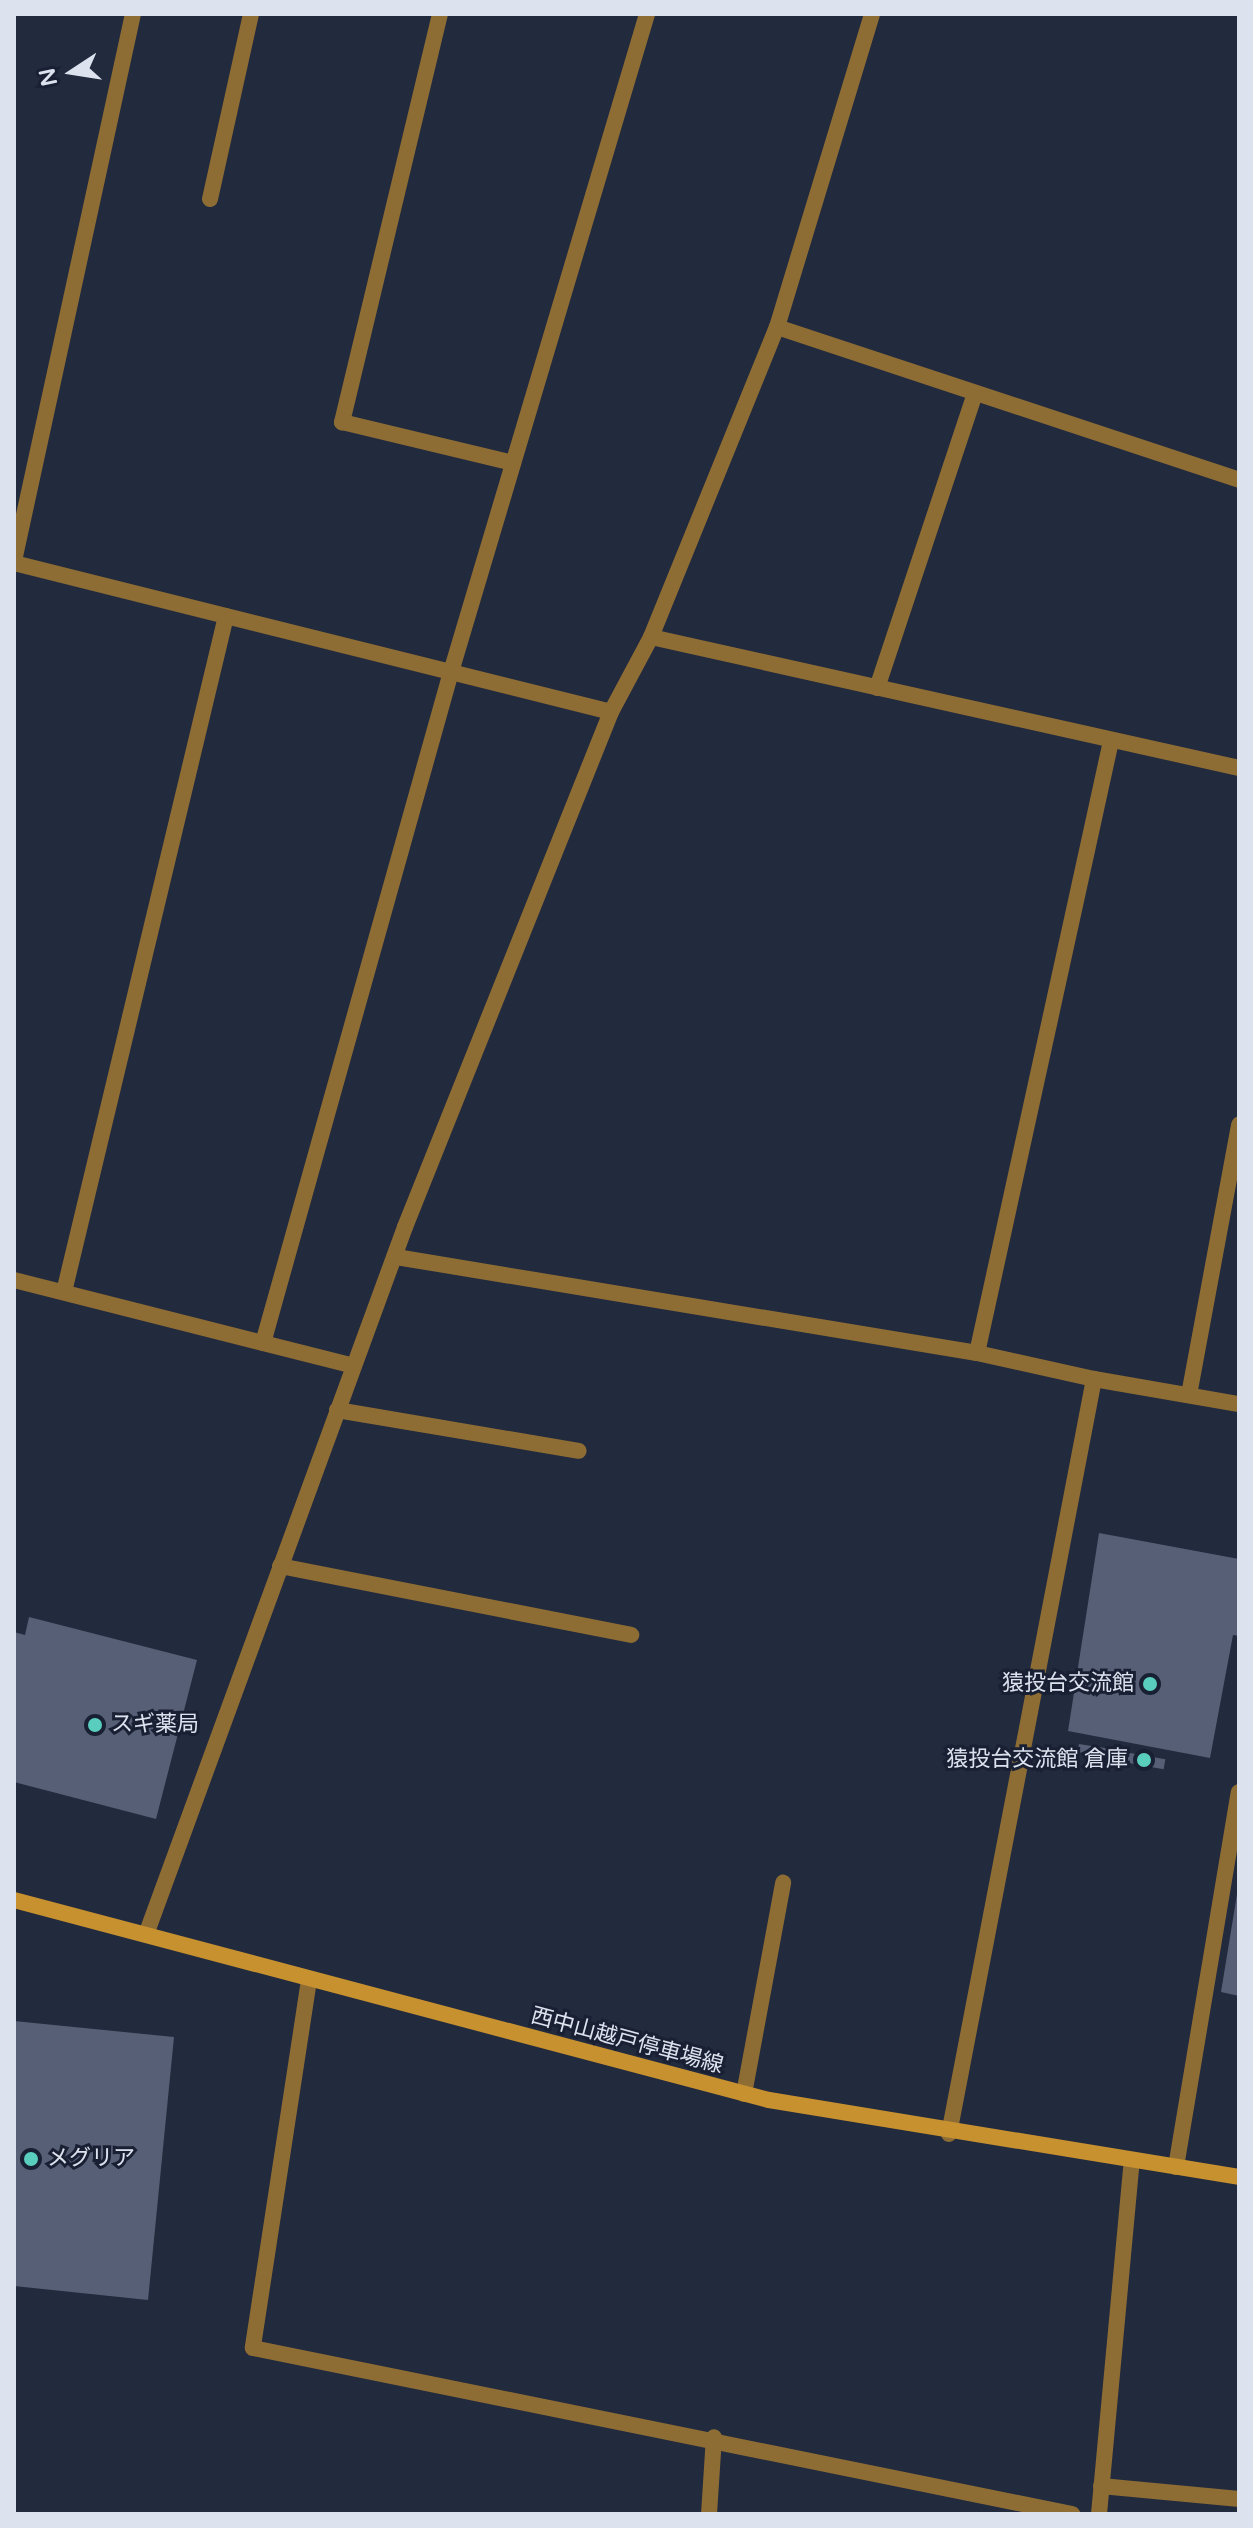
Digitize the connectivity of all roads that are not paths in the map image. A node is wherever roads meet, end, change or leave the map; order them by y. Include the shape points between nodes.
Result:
1 (133, 14) edge
2 (251, 14) edge
3 (440, 14) edge
4 (647, 14) edge
5 (872, 14) edge
6 (210, 199) dead end
7 (777, 327) junction
8 (975, 393) junction
9 (513, 463) junction
10 (1239, 480) edge
11 (14, 562) edge
12 (226, 616) junction
13 (651, 637) junction
14 (451, 672) junction
15 (877, 688) junction
16 (611, 712) junction
17 (1111, 741) junction
18 (1239, 768) edge
19 (1239, 1125) edge
20 (396, 1257) junction
21 (14, 1280) edge
22 (64, 1292) junction
23 (263, 1343) junction
24 (977, 1353) junction
25 (353, 1366) junction
26 (1094, 1379) junction
27 (1189, 1395) junction
28 (1239, 1404) edge
29 (337, 1410) junction
30 (579, 1451) dead end
31 (280, 1566) junction
32 (631, 1635) dead end
33 (1239, 1792) edge
34 (783, 1883) dead end
35 (14, 1900) edge
36 (147, 1932) junction
37 (309, 1980) junction
38 (744, 2094) junction
39 (949, 2134) junction
40 (1132, 2161) junction
41 (1176, 2167) junction
42 (1239, 2177) edge
43 (714, 2437) junction
44 (1101, 2486) junction
45 (1239, 2499) edge
46 (709, 2514) edge
47 (1072, 2514) edge
48 (1099, 2514) edge

1 - 11 street
2 - 6 street
3 - 9 street via 342,422
4 - 9 street
5 - 7 street
7 - 8 street
7 - 13 street
8 - 10 street
8 - 15 street
9 - 14 street
11 - 12 street
12 - 14 street
12 - 22 street
13 - 15 street
13 - 16 street
14 - 16 street
14 - 23 street
15 - 17 street
16 - 20 street
17 - 18 street
17 - 24 street
19 - 27 street
20 - 24 street
20 - 25 street
21 - 22 street
22 - 23 street
23 - 25 street
24 - 26 street
25 - 29 street
26 - 27 street
26 - 39 street
27 - 28 street
29 - 30 street
29 - 31 street
31 - 32 street
31 - 36 street
33 - 41 street
34 - 38 street
35 - 36 main road, 西中山越戸停車場線
36 - 37 main road, 西中山越戸停車場線
37 - 38 main road, 西中山越戸停車場線
37 - 43 street via 253,2348
38 - 39 main road, 西中山越戸停車場線
39 - 40 main road, 西中山越戸停車場線
40 - 41 main road, 西中山越戸停車場線
40 - 44 street
41 - 42 main road, 西中山越戸停車場線
43 - 46 street
43 - 47 street
44 - 45 street
44 - 48 street

